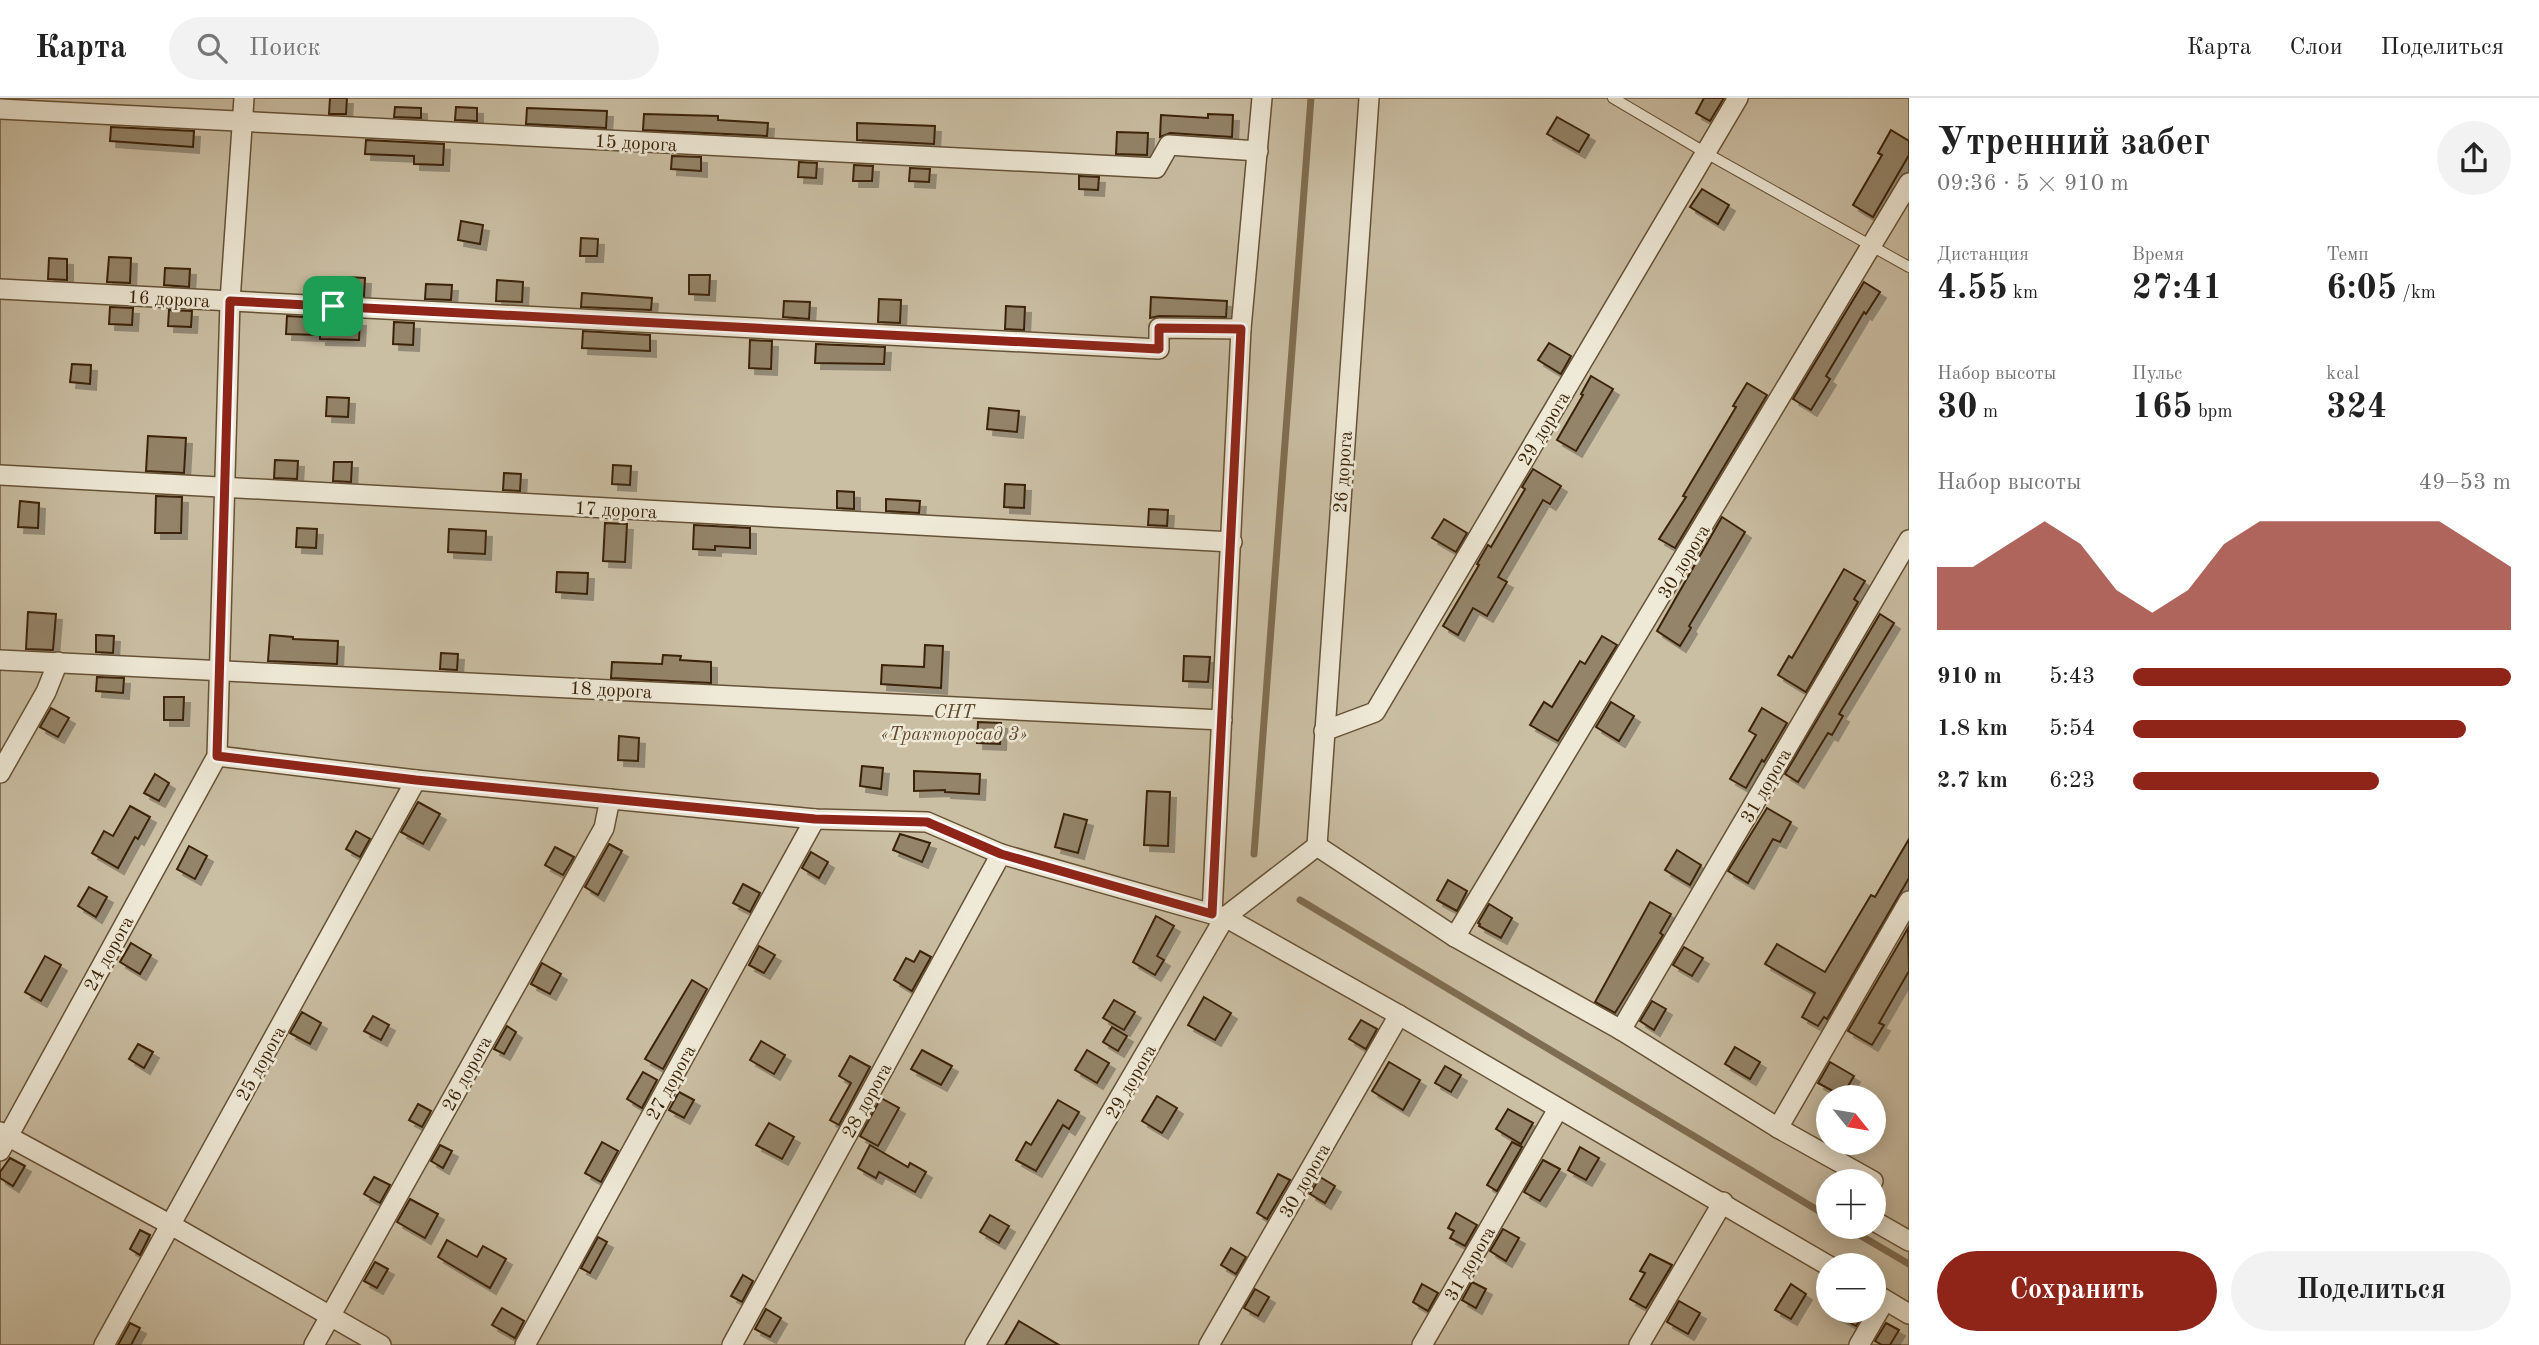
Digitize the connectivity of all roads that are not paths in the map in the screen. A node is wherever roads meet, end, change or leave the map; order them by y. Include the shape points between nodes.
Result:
1 (244, 98) edge
2 (1262, 98) edge
3 (1369, 98) edge
4 (1613, 98) edge
5 (1738, 98) edge
6 (0, 109) edge
7 (243, 122) junction
8 (1258, 151) junction
9 (1706, 153) junction
10 (1909, 183) edge
11 (1874, 245) junction
12 (1909, 267) edge
13 (0, 289) edge
14 (230, 301) junction
15 (1241, 329) junction
16 (0, 475) edge
17 (223, 488) junction
18 (1909, 540) edge
19 (1232, 542) junction
20 (0, 660) edge
21 (58, 662) junction
22 (218, 670) junction
23 (1222, 720) junction
24 (1324, 731) junction
25 (217, 756) junction
26 (0, 773) edge
27 (416, 780) junction
28 (610, 799) junction
29 (815, 819) junction
30 (1318, 846) junction
31 (1001, 854) junction
32 (1909, 901) edge
33 (1218, 915) junction
34 (1455, 937) junction
35 (1399, 1015) junction
36 (1621, 1030) junction
37 (1558, 1109) junction
38 (1778, 1128) junction
39 (3, 1140) edge
40 (1851, 1169) edge
41 (1723, 1202) junction
42 (171, 1225) junction
43 (1886, 1228) edge
44 (1909, 1241) edge
45 (1816, 1258) edge
46 (1886, 1300) edge
47 (1909, 1314) edge
48 (330, 1316) junction
49 (1868, 1323) edge
50 (104, 1345) edge
51 (314, 1345) edge
52 (381, 1345) edge
53 (525, 1345) edge
54 (732, 1345) edge
55 (975, 1345) edge
56 (1209, 1345) edge
57 (1422, 1345) edge
58 (1639, 1345) edge
59 (1859, 1345) edge

1 - 7 street
2 - 8 street
3 - 24 street, 26 дорога
4 - 9 lane
5 - 9 street, 29 дорога
6 - 7 street, 15 дорога
7 - 8 street, 15 дорога via 1156,168 1169,145
7 - 14 street
8 - 15 street
9 - 11 lane
9 - 24 street, 29 дорога via 1375,712
10 - 11 street, 30 дорога
11 - 12 lane
11 - 34 street, 30 дорога
13 - 14 street, 16 дорога
14 - 15 street, 16 дорога via 1159,349 1159,328
14 - 17 street
15 - 19 street
16 - 17 street, 17 дорога
17 - 19 street, 17 дорога
17 - 22 street
18 - 36 street, 31 дорога
19 - 23 street
20 - 21 street, 18 дорога
21 - 22 street, 18 дорога
21 - 26 street
22 - 23 street, 18 дорога
22 - 25 street
23 - 33 street
24 - 30 street, 26 дорога
25 - 27 street
25 - 39 street, 24 дорога
27 - 28 street
27 - 42 street, 25 дорога
28 - 29 street
28 - 48 street, 26 дорога via 604,828
29 - 31 street via 927,822
29 - 53 street, 27 дорога
30 - 33 street, 29 дорога
30 - 34 street
31 - 33 street
31 - 54 street, 28 дорога
32 - 38 street
33 - 35 street
33 - 55 street, 29 дорога
34 - 36 street
35 - 37 street
35 - 56 street, 30 дорога
36 - 38 street
37 - 41 street
37 - 57 street, 31 дорога
38 - 40 street
39 - 42 street
41 - 45 street
41 - 58 street
42 - 48 street
42 - 50 street, 25 дорога
43 - 44 street
46 - 47 street
48 - 51 street, 26 дорога
48 - 52 street
49 - 59 street

